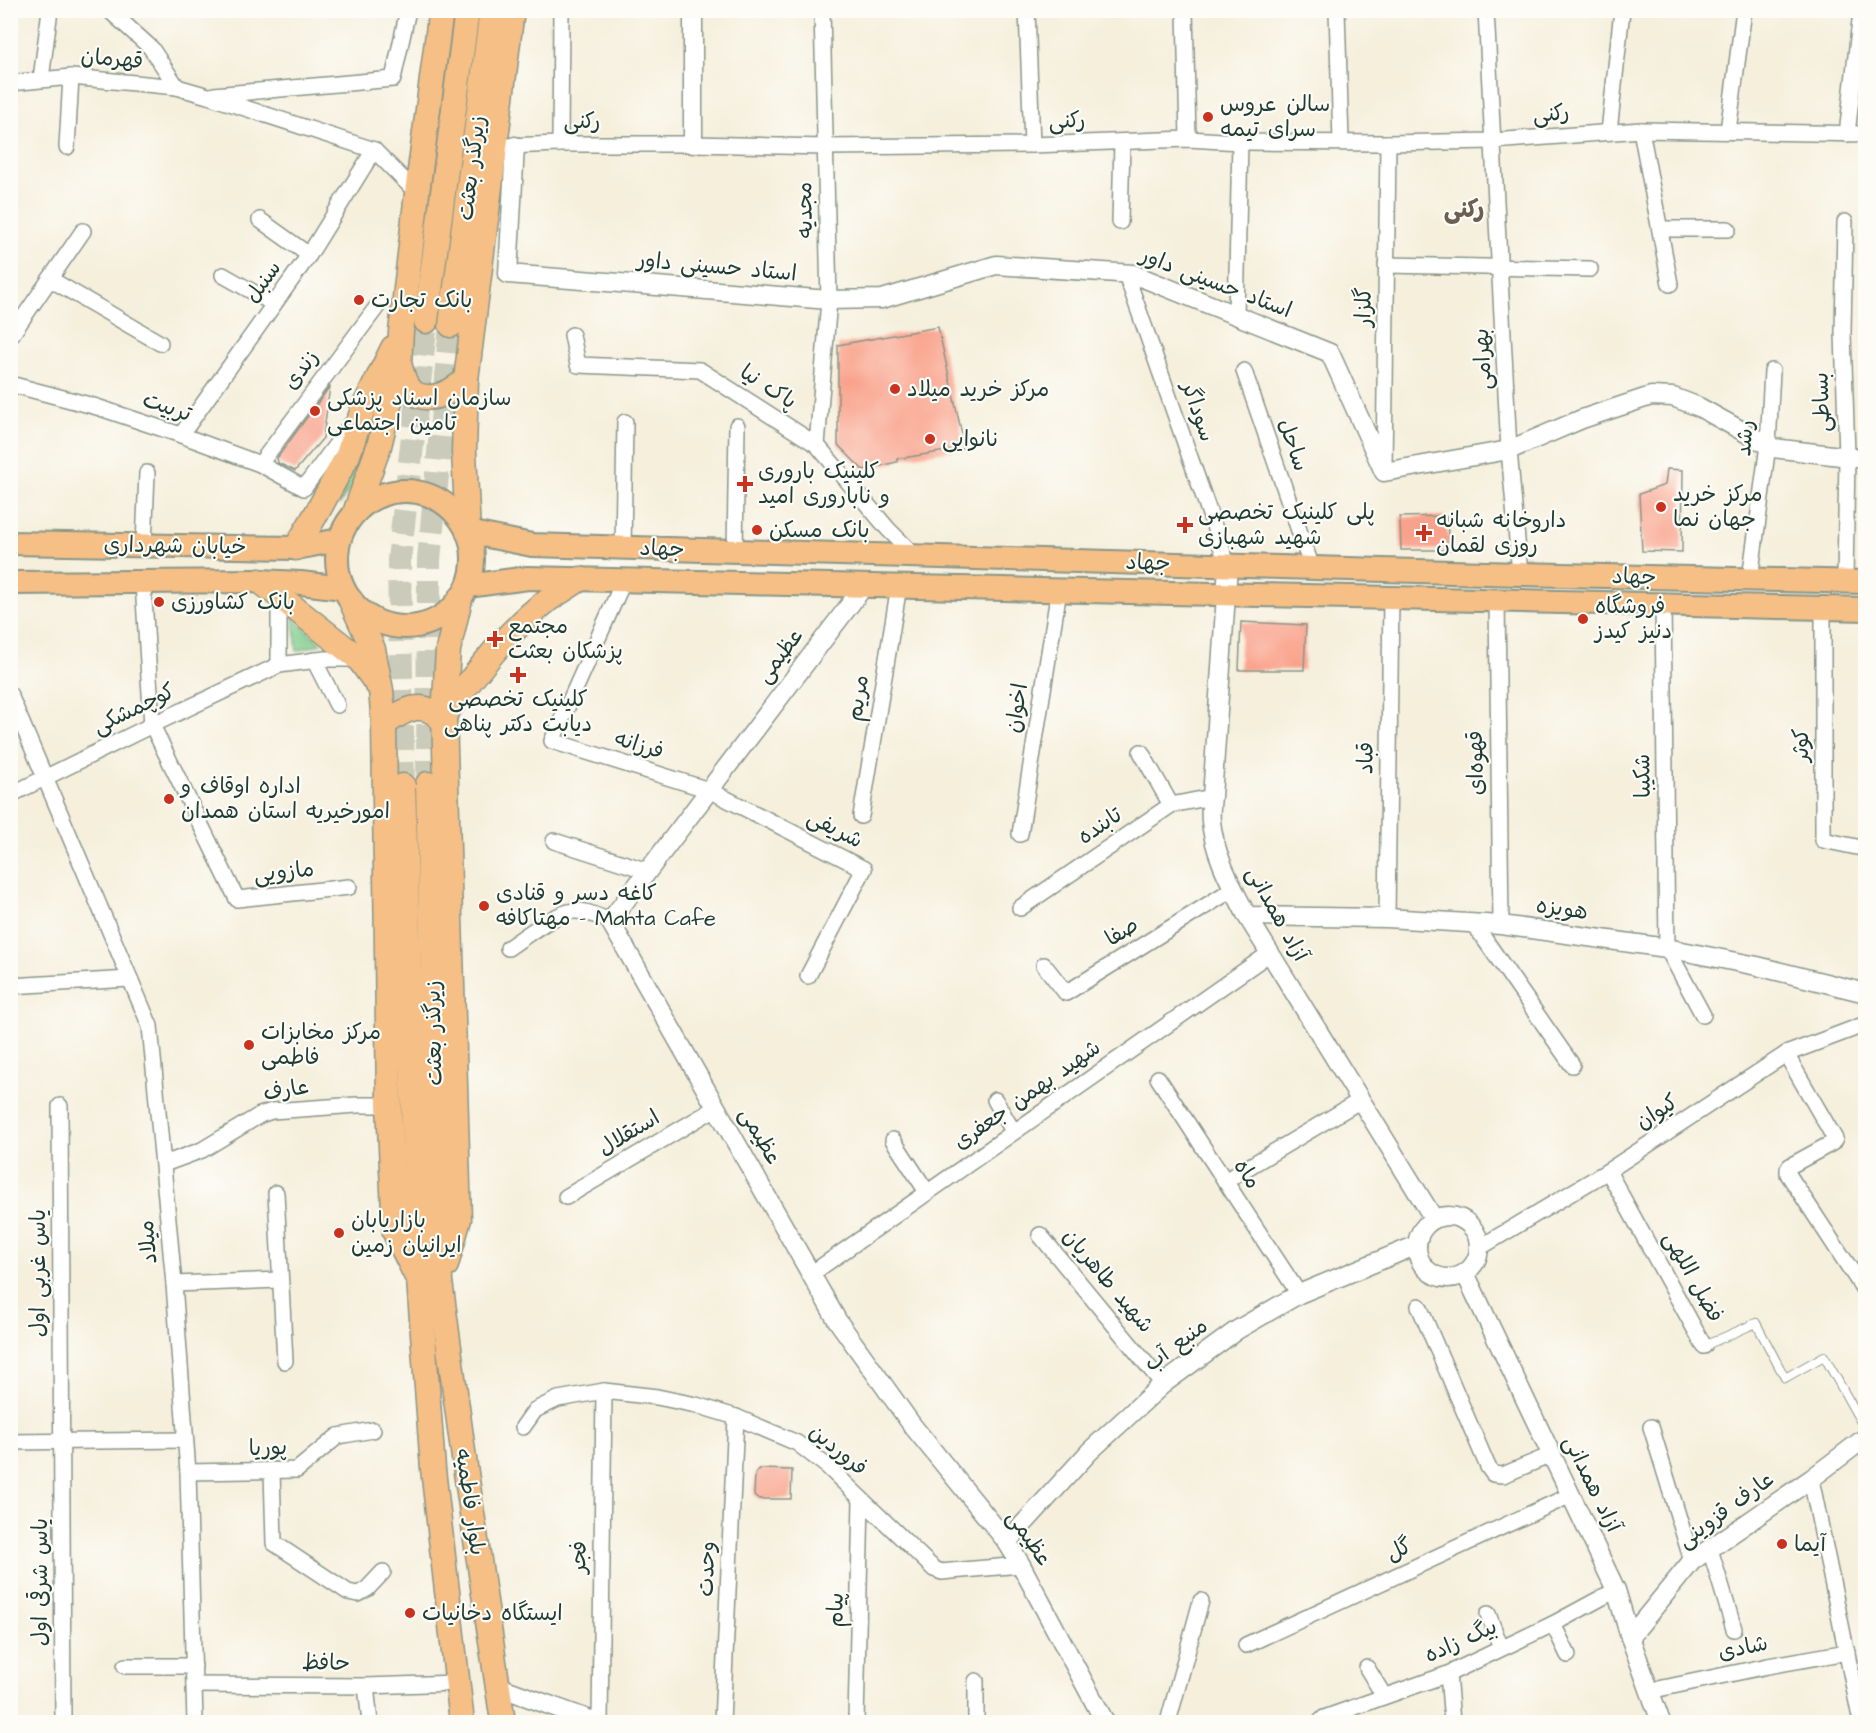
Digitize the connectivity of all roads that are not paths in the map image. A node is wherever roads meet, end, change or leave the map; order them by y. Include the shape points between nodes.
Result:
1 (50, 10) edge
2 (109, 10) edge
3 (408, 10) edge
4 (441, 10) edge
5 (467, 10) edge
6 (492, 10) edge
7 (512, 10) edge
8 (561, 10) edge
9 (693, 10) edge
10 (822, 10) edge
11 (1027, 10) edge
12 (1185, 10) edge
13 (1336, 10) edge
14 (1486, 10) edge
15 (1622, 10) edge
16 (1744, 10) edge
17 (1861, 12) edge
18 (71, 77) junction
19 (41, 79) junction
20 (10, 83) edge
21 (177, 87) junction
22 (208, 96) junction
23 (1641, 130) junction
24 (1728, 131) junction
25 (1609, 132) junction
26 (1847, 134) junction
27 (1866, 134) edge
28 (1188, 139) junction
29 (1493, 141) junction
30 (1122, 142) junction
31 (1240, 142) junction
32 (1341, 142) junction
33 (1388, 143) junction
34 (560, 144) junction
35 (693, 144) junction
36 (1032, 145) junction
37 (505, 146) junction
38 (68, 147) dead end
39 (826, 147) junction
40 (374, 150) junction
41 (417, 193) junction
42 (260, 220) dead end
43 (1120, 222) dead end
44 (1845, 222) dead end
45 (1728, 229) dead end
46 (1660, 230) junction
47 (83, 231) dead end
48 (309, 255) junction
49 (1386, 265) junction
50 (1501, 268) junction
51 (1590, 269) dead end
52 (1126, 274) junction
53 (223, 275) dead end
54 (50, 279) junction
55 (1670, 284) dead end
56 (829, 300) junction
57 (274, 304) junction
58 (379, 304) dead end
59 (1236, 315) junction
60 (426, 321) tunnel mouth
61 (451, 325) tunnel mouth
62 (400, 332) junction
63 (572, 335) dead end
64 (10, 337) edge
65 (160, 344) dead end
66 (399, 364) junction
67 (1244, 371) dead end
68 (1772, 371) dead end
69 (466, 380) junction
70 (10, 384) edge
71 (363, 409) junction
72 (625, 422) dead end
73 (737, 426) dead end
74 (181, 435) junction
75 (817, 445) junction
76 (1768, 445) junction
77 (1509, 450) junction
78 (1847, 456) junction
79 (1866, 459) edge
80 (260, 464) junction
81 (1384, 472) junction
82 (147, 473) dead end
83 (356, 510) junction
84 (468, 532) junction
85 (339, 540) junction
86 (10, 543) edge
87 (144, 545) junction
88 (296, 548) junction
89 (623, 548) junction
90 (735, 551) junction
91 (915, 556) junction
92 (1228, 566) junction
93 (1312, 568) junction
94 (1520, 574) junction
95 (580, 579) junction
96 (1750, 579) junction
97 (624, 580) junction
98 (1855, 582) edge
99 (10, 583) edge
100 (143, 583) junction
101 (864, 586) junction
102 (899, 586) junction
103 (270, 588) junction
104 (1059, 590) junction
105 (464, 593) junction
106 (1225, 594) junction
107 (347, 595) junction
108 (1391, 598) junction
109 (1497, 600) junction
110 (1664, 604) junction
111 (1823, 608) junction
112 (1866, 609) edge
113 (359, 659) junction
114 (314, 660) junction
115 (279, 665) junction
116 (381, 690) junction
117 (10, 695) edge
118 (337, 705) dead end
119 (444, 718) junction
120 (384, 724) junction
121 (152, 725) junction
122 (1141, 752) dead end
123 (45, 779) junction
124 (428, 784) tunnel mouth
125 (403, 786) tunnel mouth
126 (709, 790) junction
127 (10, 795) edge
128 (1212, 797) junction
129 (1170, 805) junction
130 (861, 816) dead end
131 (1020, 834) dead end
132 (554, 841) dead end
133 (1866, 849) edge
134 (648, 871) junction
135 (349, 887) dead end
136 (1233, 889) junction
137 (1020, 908) dead end
138 (1247, 916) junction
139 (1387, 918) junction
140 (610, 921) junction
141 (1474, 924) junction
142 (1501, 925) junction
143 (508, 948) dead end
144 (1667, 948) junction
145 (1270, 953) junction
146 (1044, 964) dead end
147 (808, 976) dead end
148 (130, 979) junction
149 (10, 986) edge
150 (1866, 993) edge
151 (1703, 1015) dead end
152 (1866, 1024) edge
153 (1786, 1054) junction
154 (1572, 1065) dead end
155 (1158, 1078) dead end
156 (995, 1100) dead end
157 (1361, 1100) junction
158 (60, 1106) dead end
159 (389, 1106) junction
160 (716, 1107) junction
161 (1013, 1131) junction
162 (893, 1140) dead end
163 (164, 1164) junction
164 (1608, 1171) junction
165 (1225, 1181) junction
166 (927, 1192) junction
167 (276, 1193) dead end
168 (566, 1197) dead end
169 (1434, 1219) junction
170 (1040, 1235) dead end
171 (1417, 1245) junction
172 (1479, 1248) junction
173 (811, 1274) junction
174 (1465, 1274) junction
175 (280, 1280) junction
176 (430, 1281) junction
177 (174, 1284) junction
178 (1866, 1293) edge
179 (1299, 1294) junction
180 (1419, 1306) dead end
181 (1704, 1346) joint
182 (285, 1361) dead end
183 (1163, 1384) junction
184 (604, 1391) junction
185 (736, 1417) junction
186 (523, 1427) dead end
187 (1652, 1427) dead end
188 (373, 1430) dead end
189 (1866, 1431) edge
190 (1866, 1437) edge
191 (185, 1440) junction
192 (62, 1441) junction
193 (10, 1442) edge
194 (1551, 1455) junction
195 (272, 1470) junction
196 (188, 1472) junction
197 (1811, 1479) junction
198 (1572, 1495) junction
199 (861, 1498) junction
200 (1007, 1542) junction
201 (1710, 1549) junction
202 (1692, 1561) junction
203 (1021, 1565) junction
204 (383, 1572) dead end
205 (1616, 1590) junction
206 (1201, 1601) dead end
207 (1488, 1614) dead end
208 (1553, 1624) junction
209 (1734, 1629) dead end
210 (1630, 1637) junction
211 (1246, 1646) dead end
212 (1501, 1648) junction
213 (1847, 1652) junction
214 (1568, 1655) dead end
215 (125, 1666) dead end
216 (194, 1666) junction
217 (1367, 1668) dead end
218 (1448, 1674) junction
219 (976, 1681) dead end
220 (457, 1683) junction
221 (194, 1684) junction
222 (366, 1686) junction
223 (497, 1686) junction
224 (1650, 1691) junction
225 (1384, 1696) junction
226 (63, 1722) edge
227 (195, 1722) edge
228 (370, 1722) edge
229 (462, 1722) edge
230 (502, 1722) edge
231 (598, 1722) edge
232 (722, 1722) edge
233 (856, 1722) edge
234 (976, 1722) edge
235 (1105, 1722) edge
236 (1168, 1722) edge
237 (1320, 1722) edge
238 (1452, 1722) edge
239 (1661, 1722) edge
240 (1861, 1722) edge

1 - 19 street
2 - 21 street via 151,48
3 - 22 street via 393,79
4 - 41 highway
5 - 60 highway, زیرگذر بعثت
6 - 61 highway, زیرگذر بعثت
7 - 37 highway
8 - 34 street
9 - 35 street
10 - 39 street, مجدیه
11 - 36 street
12 - 28 street
13 - 32 street
14 - 29 street, بهرامی
15 - 25 street
16 - 24 street
17 - 26 street
18 - 19 street, قهرمان
18 - 21 street, قهرمان
18 - 38 street
19 - 20 street, قهرمان
21 - 22 street, قهرمان
22 - 40 street, قهرمان
23 - 24 street, رکنی
23 - 25 street, رکنی
23 - 46 street
24 - 26 street, رکنی
25 - 29 street, رکنی
26 - 27 street, رکنی
28 - 30 street, رکنی
28 - 31 street, رکنی
29 - 33 street, رکنی
29 - 50 street, بهرامی
30 - 36 street, رکنی
30 - 43 street
31 - 32 street, رکنی
31 - 59 street
32 - 33 street, رکنی
33 - 49 street, گلزار
34 - 35 street, رکنی
34 - 37 street, رکنی
35 - 39 street, رکنی
36 - 39 street, رکنی
37 - 56 street, استاد حسینی داور via 508,274
37 - 69 highway
39 - 56 street, مجدیه
40 - 41 street
40 - 48 street, سنبل
41 - 62 highway
42 - 48 street
44 - 78 street, بساطی
45 - 46 street
46 - 55 street
47 - 54 street
48 - 57 street, سنبل
49 - 50 street
49 - 81 street, گلزار
50 - 51 street
50 - 77 street, بهرامی
52 - 56 street, استاد حسینی داور via 996,265 882,299
52 - 59 street, استاد حسینی داور
52 - 92 street, سوداگر
53 - 57 street
54 - 64 street
54 - 65 street
56 - 75 street, مجدیه
57 - 74 street, سنبل
58 - 80 street, زندی
59 - 81 street, استاد حسینی داور via 1330,353
62 - 66 highway
62 - 71 highway
63 - 75 street, پاک نیا via 578,365 700,370
66 - 69 highway via 410,390 423,396 440,396
66 - 83 highway via 379,446
67 - 93 street, ساحل
68 - 76 street, رشد
69 - 84 highway
70 - 74 street, تربیت
71 - 80 street, تربیت via 304,488
71 - 88 highway via 348,454
72 - 89 street
73 - 90 street
74 - 80 street, تربیت
75 - 91 street, پاک نیا
76 - 77 street via 1699,407 1673,397 1651,396 1582,419
76 - 78 street
76 - 96 street, رشد
77 - 81 street
77 - 94 street, بهرامی
78 - 79 street
78 - 98 street, بساطی
82 - 87 street
83 - 84 main road via 386,492 416,491 443,501
83 - 85 main road
84 - 89 main road, جهاد via 532,545
84 - 105 main road via 473,568
85 - 88 main road, خیابان شهرداری
85 - 107 main road via 338,572
86 - 87 main road, خیابان شهرداری
87 - 88 main road, خیابان شهرداری
89 - 90 main road, جهاد
90 - 91 main road, جهاد
91 - 92 main road, جهاد
92 - 93 main road, جهاد
92 - 106 street, آزاد همدانی
93 - 94 main road, جهاد
94 - 96 main road, جهاد
95 - 97 main road, جهاد
95 - 105 main road, جهاد via 528,578
95 - 119 highway via 549,599 508,636
96 - 98 main road, جهاد
97 - 101 main road, جهاد
97 - 126 street, فرزانه via 552,741
99 - 100 main road, خیابان شهرداری
100 - 103 main road, خیابان شهرداری
100 - 121 street
101 - 102 main road, جهاد
101 - 126 street, عظیمی
102 - 104 main road, جهاد
102 - 130 street, مریم
103 - 107 main road, خیابان شهرداری via 301,583
103 - 113 highway
103 - 115 street
104 - 106 main road, جهاد
104 - 131 street, اخوان
105 - 107 main road via 439,619 401,628 377,622
105 - 119 highway via 448,650
106 - 108 main road, جهاد
106 - 128 street, آزاد همدانی
107 - 116 highway via 373,649
108 - 109 main road, جهاد
108 - 139 street, قباد
109 - 110 main road, جهاد
109 - 142 street, قهوه‌ای
110 - 111 main road, جهاد
110 - 144 street, شکیبا
111 - 112 main road, جهاد
111 - 133 street, کوثر via 1823,840
113 - 114 street, کوچمشکی
113 - 116 highway
114 - 115 street, کوچمشکی
114 - 118 street
115 - 121 street, کوچمشکی
116 - 120 highway
117 - 123 street, میلاد
119 - 120 highway via 425,708 414,708
119 - 176 highway via 459,1219 450,1254
120 - 159 highway
121 - 123 street, کوچمشکی
121 - 135 street, مازویی via 237,899
122 - 129 street
123 - 127 street, کوچمشکی
123 - 148 street, میلاد
124 - 176 highway, زیرگذر بعثت
125 - 176 highway, زیرگذر بعثت
126 - 134 street, عظیمی
126 - 147 street, شریفی via 864,869
128 - 129 street, تابنده
128 - 136 street, آزاد همدانی via 1215,841
129 - 137 street, تابنده
132 - 134 street
134 - 140 street, عظیمی
136 - 138 street, آزاد همدانی
136 - 146 street, صفا via 1066,993
138 - 139 street, هویزه
138 - 145 street, آزاد همدانی
139 - 141 street, هویزه
140 - 143 street via 572,911
140 - 160 street, عظیمی
141 - 142 street, هویزه
141 - 154 street
142 - 144 street, هویزه
144 - 150 street, هویزه
144 - 151 street
145 - 157 street, آزاد همدانی
145 - 161 street, شهید بهمن جعفری
148 - 149 street
148 - 163 street, میلاد via 150,1026
152 - 153 street, کیوان
153 - 164 street, کیوان
153 - 178 street via 1835,1139 1790,1166 1788,1174
155 - 165 street, ماه
156 - 161 street
157 - 165 street
157 - 169 street, آزاد همدانی
158 - 192 street, یاس غربی اول
159 - 163 street, عارف via 272,1111 202,1150
159 - 176 highway via 394,1233
160 - 168 street, استقلال
160 - 173 street, عظیمی
161 - 166 street, شهید بهمن جعفری
162 - 166 street
163 - 177 street, میلاد
164 - 172 street, کیوان
164 - 181 street, فضل اللهی
165 - 179 street, ماه
166 - 173 street, شهید بهمن جعفری
167 - 175 street
169 - 171 street via 1422,1229
169 - 172 street via 1455,1216 1465,1221 1473,1228
170 - 183 street, شهید طاهریان
171 - 174 street via 1421,1264 1436,1276
171 - 179 street, منبع آب
172 - 174 street
173 - 200 street, عظیمی via 837,1320 912,1425
174 - 194 street, آزاد همدانی
175 - 177 street
175 - 182 street
176 - 220 highway, بلوار فاطمیه via 433,1469
176 - 223 highway, بلوار فاطمیه via 465,1466
177 - 191 street, میلاد
179 - 183 street, منبع آب via 1237,1330
180 - 194 street via 1493,1474 1503,1475
181 - 189 lane, فضل اللهی via 1756,1323 1785,1378 1824,1356
183 - 200 street, منبع آب via 1090,1451
184 - 185 street, فروردین via 657,1397
184 - 186 street, فروردین via 558,1399 535,1410
184 - 231 street, فجر
185 - 199 street, فروردین via 796,1443
185 - 232 street, وحدت
187 - 202 street
188 - 195 street, پوریا via 338,1436 297,1470
190 - 197 street, عارف قزوینی
191 - 192 street
191 - 196 street, میلاد
192 - 193 street
192 - 226 street, یاس شرقی اول
194 - 198 street, آزاد همدانی
195 - 196 street, پوریا
195 - 204 street via 274,1543 348,1592 358,1594
196 - 216 street, میلاد
197 - 201 street, عارف قزوینی
197 - 213 street
198 - 205 street, آزاد همدانی
198 - 211 street, گل
199 - 203 street, فروردین via 934,1569 942,1572
199 - 233 street, پیام
200 - 203 street, عظیمی
201 - 202 street, عارف قزوینی
201 - 209 street
202 - 210 street, عارف قزوینی
203 - 235 street, عظیمی
205 - 208 street, بیگ زاده
205 - 210 street, آزاد همدانی
206 - 236 street
207 - 212 street
208 - 212 street, بیگ زاده
208 - 214 street
210 - 224 street, آزاد همدانی
212 - 218 street, بیگ زاده
213 - 224 street, شادی
213 - 240 street
215 - 216 street
216 - 221 street, میلاد
217 - 225 street
218 - 225 street, بیگ زاده
218 - 238 street
219 - 234 street
220 - 222 street, حافظ
220 - 229 highway, بلوار فاطمیه
221 - 222 street, حافظ
221 - 227 street, میلاد
222 - 228 street
223 - 230 highway, بلوار فاطمیه
223 - 231 street
224 - 239 street, آزاد همدانی
225 - 237 street, بیگ زاده

